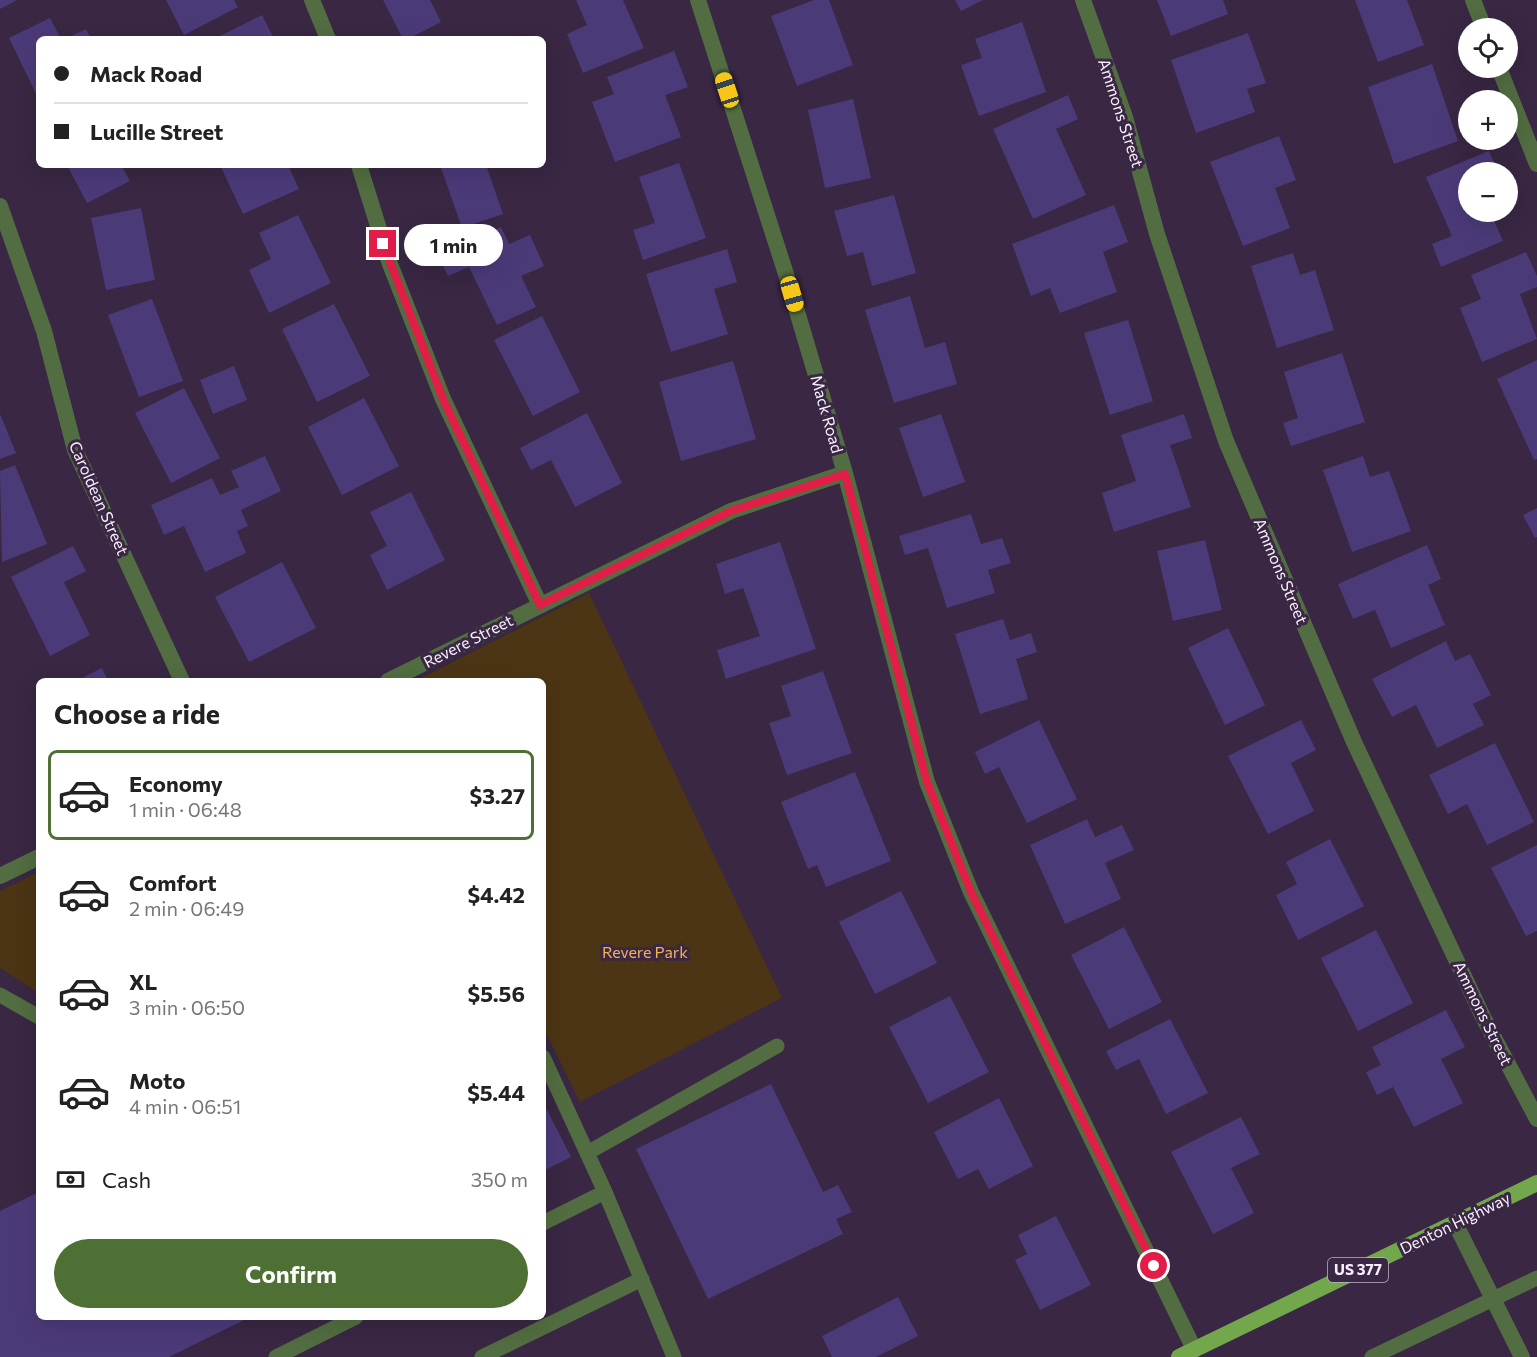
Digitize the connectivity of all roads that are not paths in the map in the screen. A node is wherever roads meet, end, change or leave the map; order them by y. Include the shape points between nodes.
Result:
1 (312, 0) edge
2 (698, 0) edge
3 (1083, 0) edge
4 (1473, 0) edge
5 (1480, 18) edge
6 (327, 36) edge
7 (1503, 78) edge
8 (1537, 164) edge
9 (359, 168) edge
10 (0, 206) edge
11 (845, 474) junction
12 (540, 605) junction
13 (181, 678) edge
14 (394, 678) edge
15 (36, 858) edge
16 (0, 876) edge
17 (0, 995) edge
18 (36, 1015) edge
19 (777, 1046) dead end
20 (546, 1064) edge
21 (1537, 1119) edge
22 (587, 1153) junction
23 (1537, 1183) edge
24 (605, 1192) junction
25 (546, 1222) edge
26 (1455, 1222) junction
27 (1537, 1278) edge
28 (642, 1279) junction
29 (1493, 1299) junction
30 (350, 1320) edge
31 (1194, 1350) junction
32 (276, 1357) edge
33 (482, 1357) edge
34 (674, 1357) edge
35 (1179, 1357) edge
36 (1372, 1357) edge
37 (1522, 1357) edge

1 - 6 street
2 - 11 street, Mack Road
3 - 21 street, Ammons Street via 1125,117 1157,234 1226,441 1354,742 1483,1017
4 - 5 street
7 - 8 street
9 - 12 street via 390,264 443,399
10 - 13 street, Caroldean Street via 44,331 75,450
11 - 12 street, Revere Street via 731,511
11 - 31 street, Mack Road via 931,793 971,892
12 - 14 street, Revere Street
15 - 16 street
17 - 18 lane
19 - 22 lane
20 - 22 lane
22 - 24 lane
23 - 26 main road, Denton Highway / US 377
24 - 25 lane
24 - 28 lane
26 - 29 street
26 - 31 main road, Denton Highway / US 377
27 - 29 lane
28 - 33 lane
28 - 34 lane
29 - 36 lane
29 - 37 street
30 - 32 lane
31 - 35 main road, Denton Highway / US 377

